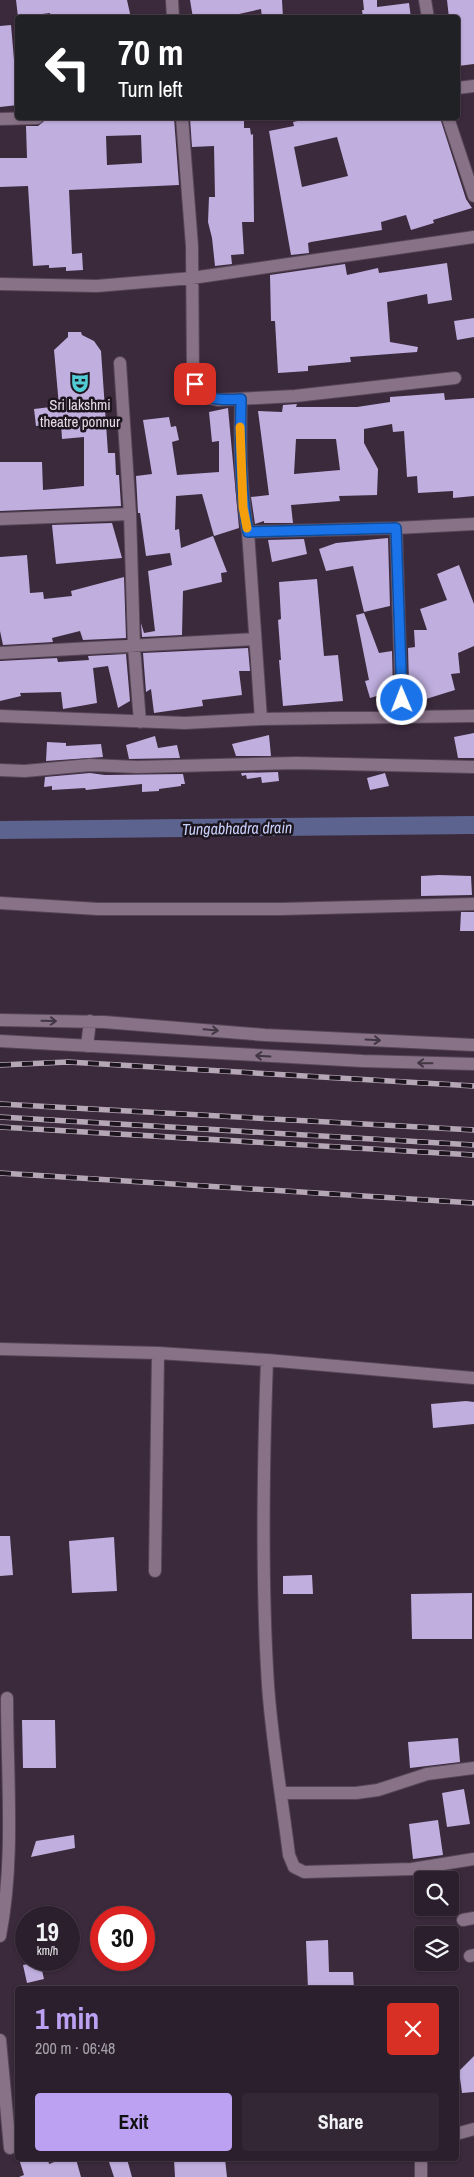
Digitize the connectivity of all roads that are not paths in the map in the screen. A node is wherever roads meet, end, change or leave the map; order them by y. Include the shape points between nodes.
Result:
1 (172, 0) edge
2 (426, 0) edge
3 (173, 15) edge
4 (428, 15) edge
5 (474, 86) edge
6 (460, 88) edge
7 (15, 119) edge
8 (0, 120) edge
9 (182, 120) edge
10 (449, 120) edge
11 (474, 196) edge
12 (474, 238) edge
13 (192, 278) junction
14 (0, 284) edge
15 (120, 363) dead end
16 (455, 378) dead end
17 (241, 399) junction
18 (130, 514) junction
19 (0, 519) edge
20 (474, 524) edge
21 (396, 528) junction
22 (248, 532) junction
23 (255, 639) junction
24 (134, 647) junction
25 (0, 653) edge
26 (0, 716) edge
27 (402, 716) junction
28 (474, 716) edge
29 (261, 718) junction
30 (140, 722) junction
31 (474, 766) edge
32 (0, 770) edge
33 (0, 903) edge
34 (474, 904) edge
35 (0, 1020) edge
36 (90, 1021) junction
37 (244, 1033) junction
38 (0, 1041) edge
39 (474, 1045) edge
40 (87, 1046) junction
41 (241, 1054) junction
42 (474, 1064) edge
43 (0, 1349) edge
44 (158, 1353) junction
45 (267, 1360) junction
46 (474, 1378) edge
47 (155, 1571) dead end
48 (7, 1698) dead end
49 (474, 1768) edge
50 (282, 1794) junction
51 (474, 1859) edge
52 (0, 1936) edge
53 (0, 2040) edge
54 (0, 2055) edge
55 (474, 2129) edge
56 (459, 2133) edge
57 (9, 2147) edge
58 (421, 2161) edge
59 (421, 2177) edge

1 - 3 street
2 - 4 street
5 - 6 street
7 - 8 street
9 - 13 street
10 - 11 street
12 - 13 street
13 - 14 street via 97,286
13 - 17 street via 195,384 209,398
15 - 18 street
16 - 17 street
17 - 22 street via 243,507
18 - 19 street
18 - 24 street
20 - 21 street
21 - 22 street
21 - 27 street
22 - 23 street
23 - 24 street
23 - 29 street
24 - 25 street
24 - 30 street
26 - 30 street
27 - 28 street
27 - 29 street
29 - 30 street
31 - 32 street via 297,763
33 - 34 street via 98,909 281,910
35 -> 36 street
36 -> 37 street
36 - 40 street
37 -> 39 street
37 - 41 street
38 - 40 street
40 - 41 street
42 -> 41 street
43 - 44 street
44 - 45 street
44 - 47 street
45 - 46 street
45 - 50 street via 263,1455 265,1633 268,1688
48 - 52 street via 8,1857
49 - 50 street via 427,1774 378,1790 356,1793
50 - 51 street via 289,1855 294,1867 304,1872 412,1869
53 - 54 street
54 - 57 street
55 - 56 street
58 - 59 street

